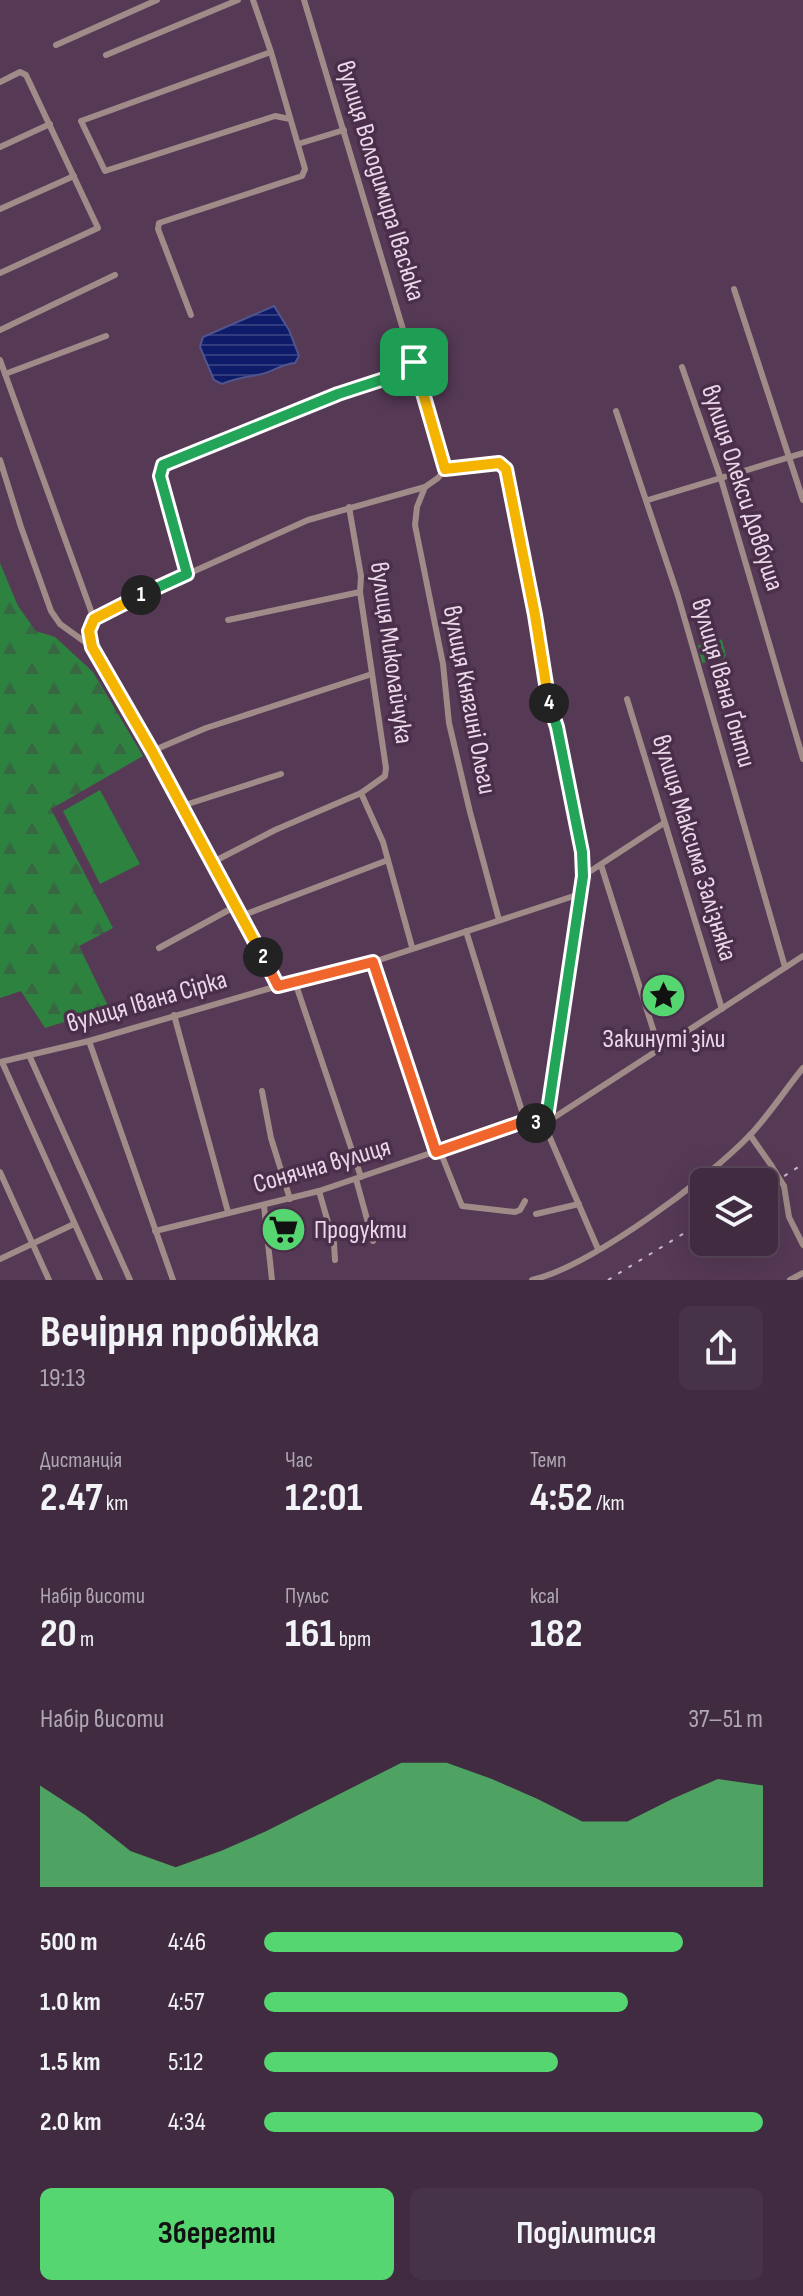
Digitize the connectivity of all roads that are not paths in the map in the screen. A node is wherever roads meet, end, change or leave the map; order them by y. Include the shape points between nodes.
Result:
1 (157, 0) edge
2 (238, 0) edge
3 (253, 0) edge
4 (304, 0) edge
5 (56, 45) dead end
6 (271, 52) junction
7 (106, 55) dead end
8 (0, 82) edge
9 (290, 119) junction
10 (50, 124) junction
11 (344, 130) junction
12 (298, 144) junction
13 (0, 147) edge
14 (74, 176) junction
15 (0, 209) edge
16 (0, 273) edge
17 (115, 275) dead end
18 (734, 289) dead end
19 (191, 315) dead end
20 (0, 330) edge
21 (106, 336) dead end
22 (0, 360) edge
23 (414, 362) junction
24 (682, 367) dead end
25 (5, 374) junction
26 (616, 411) dead end
27 (803, 453) edge
28 (789, 457) junction
29 (0, 460) edge
30 (445, 467) junction
31 (721, 479) junction
32 (425, 487) junction
33 (0, 498) edge
34 (11, 500) junction
35 (648, 500) junction
36 (803, 500) edge
37 (349, 507) junction
38 (187, 572) junction
39 (360, 592) junction
40 (94, 619) junction
41 (228, 620) dead end
42 (92, 647) junction
43 (372, 674) junction
44 (627, 699) dead end
45 (152, 751) junction
46 (803, 759) edge
47 (281, 774) dead end
48 (361, 793) junction
49 (179, 803) junction
50 (664, 823) junction
51 (388, 860) junction
52 (213, 862) junction
53 (601, 865) junction
54 (583, 876) junction
55 (580, 894) junction
56 (236, 906) junction
57 (241, 916) junction
58 (499, 920) junction
59 (466, 931) junction
60 (412, 947) junction
61 (159, 948) dead end
62 (803, 956) edge
63 (373, 962) junction
64 (785, 967) junction
65 (295, 982) junction
66 (278, 986) junction
67 (722, 1009) junction
68 (174, 1015) junction
69 (89, 1041) junction
70 (659, 1048) junction
71 (29, 1055) junction
72 (1, 1062) edge
73 (803, 1068) edge
74 (262, 1091) dead end
75 (525, 1121) junction
76 (544, 1124) junction
77 (750, 1135) junction
78 (438, 1152) junction
79 (0, 1172) edge
80 (358, 1178) junction
81 (319, 1191) junction
82 (290, 1199) junction
83 (525, 1201) dead end
84 (579, 1204) junction
85 (264, 1206) junction
86 (228, 1212) junction
87 (536, 1214) dead end
88 (74, 1224) junction
89 (155, 1231) junction
90 (373, 1241) dead end
91 (33, 1244) junction
92 (803, 1245) edge
93 (600, 1248) junction
94 (0, 1259) edge
95 (335, 1260) dead end
96 (803, 1273) edge
97 (49, 1280) edge
98 (100, 1280) edge
99 (130, 1280) edge
100 (173, 1280) edge
101 (272, 1280) edge
102 (532, 1280) edge
103 (790, 1280) edge

1 - 5 street
2 - 7 street
3 - 6 street
4 - 11 street, вулиця Володимира Івасюка
6 - 9 street
6 - 9 street via 81,124 105,171 275,116
8 - 10 street via 24,72
9 - 12 street
10 - 13 street
10 - 14 street
11 - 12 street
11 - 23 street, вулиця Володимира Івасюка
12 - 19 street via 305,166 302,176 159,223
14 - 15 street
14 - 16 street via 96,231
17 - 20 street
18 - 28 street
21 - 25 street
22 - 25 street
23 - 30 street, вулиця Володимира Івасюка
23 - 38 street via 387,378 163,465 160,476
24 - 31 street, вулиця Олекси Довбуша
25 - 40 street
26 - 35 street, вулиця Івана Ґонти
27 - 28 street
28 - 31 street
28 - 36 street
29 - 34 street
30 - 32 street
30 - 54 street via 499,463 506,469
31 - 35 street
31 - 46 street, вулиця Олекси Довбуша
32 - 37 street
32 - 58 street, вулиця Княгині Ольги via 415,525 443,664 449,723
33 - 34 street
34 - 42 street via 51,611
35 - 64 street, вулиця Івана Ґонти
37 - 38 street
37 - 39 street, вулиця Миколайчука
38 - 40 street
39 - 41 street
39 - 43 street, вулиця Миколайчука
40 - 42 street via 89,631
42 - 45 street
43 - 45 street
43 - 48 street, вулиця Миколайчука via 386,768 385,776
44 - 50 street, вулиця Максима Залізняка
45 - 49 street
47 - 49 street
48 - 51 street
48 - 52 street
49 - 52 street
50 - 53 street
50 - 67 street, вулиця Максима Залізняка
51 - 57 street
51 - 60 street
52 - 56 street
53 - 54 street
53 - 70 street
54 - 55 street
55 - 58 street, вулиця Івана Сірка
55 - 76 street
56 - 57 street
56 - 61 street
57 - 66 street
58 - 59 street, вулиця Івана Сірка
59 - 60 street, вулиця Івана Сірка
59 - 75 street
60 - 63 street, вулиця Івана Сірка
62 - 64 street
63 - 65 street, вулиця Івана Сірка
63 - 78 street
64 - 67 street
65 - 66 street, вулиця Івана Сірка
65 - 80 street
66 - 68 street, вулиця Івана Сірка
67 - 70 street
68 - 69 street, вулиця Івана Сірка
68 - 86 street
69 - 71 street, вулиця Івана Сірка
69 - 89 street
70 - 76 street
71 - 72 street, вулиця Івана Сірка
71 - 99 street
72 - 88 street
73 - 77 street
74 - 82 street
75 - 76 street, Сонячна вулиця
75 - 78 street, Сонячна вулиця
76 - 84 street
77 - 92 street, bridge via 784,1186 789,1217
77 - 93 street via 684,1192
78 - 80 street, Сонячна вулиця
78 - 83 street via 462,1206 515,1212
79 - 91 street
80 - 81 street, Сонячна вулиця
80 - 90 street
81 - 82 street, Сонячна вулиця
81 - 95 street
82 - 85 street, Сонячна вулиця
84 - 87 street
84 - 93 street
85 - 86 street, Сонячна вулиця
85 - 101 street
86 - 89 street, Сонячна вулиця
88 - 91 street
88 - 98 street
89 - 100 street
91 - 94 street
91 - 97 street
93 - 102 street
96 - 103 street

